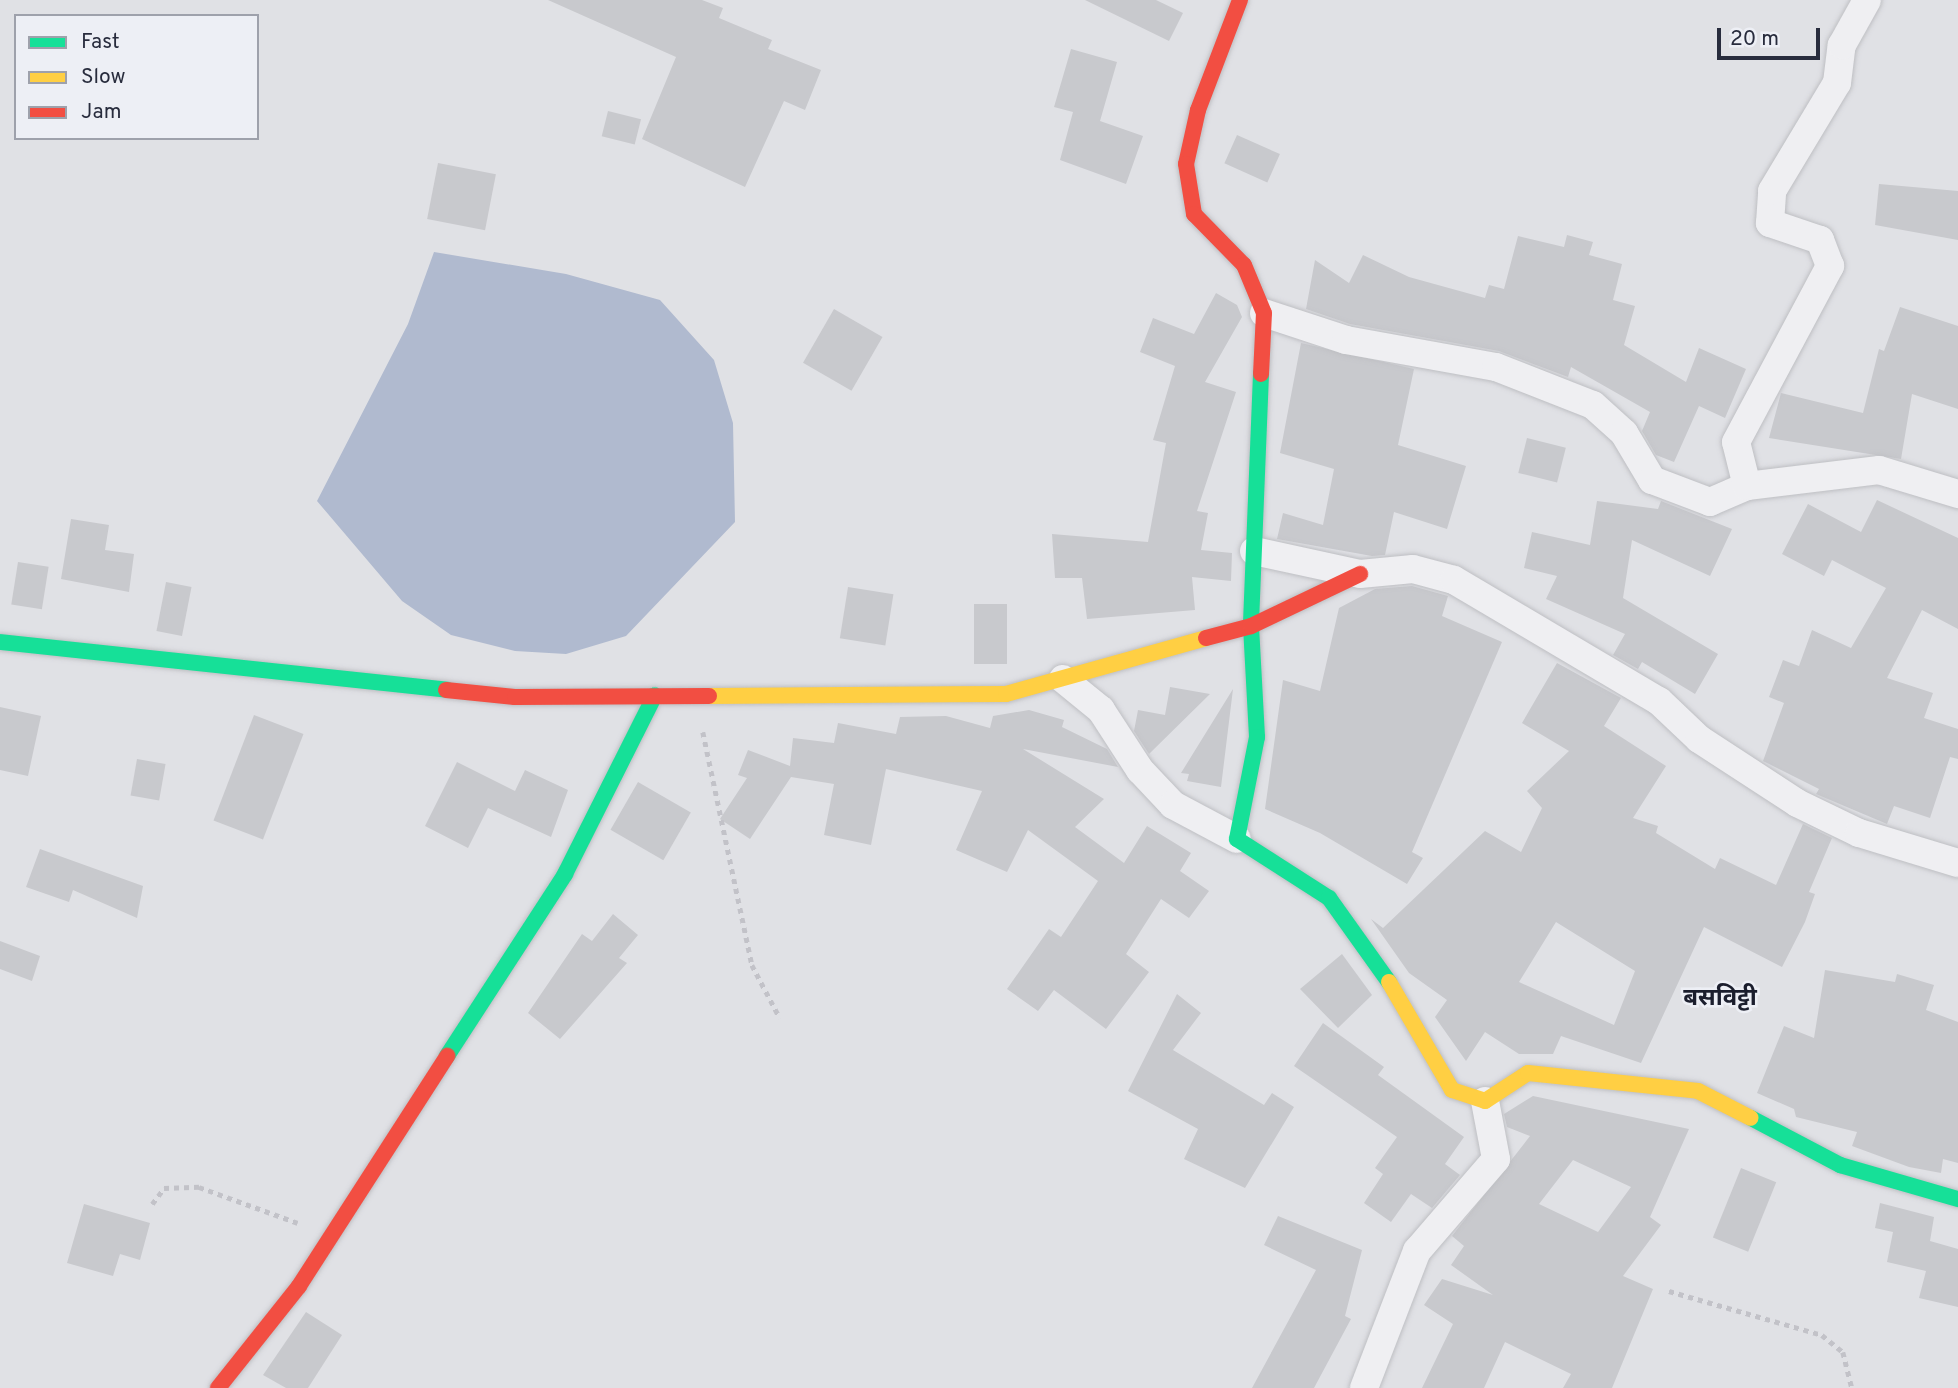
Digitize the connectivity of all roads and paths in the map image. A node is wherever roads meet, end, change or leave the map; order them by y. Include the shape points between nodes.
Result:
1 (1240, 0) edge
2 (1867, 0) edge
3 (1264, 313) junction
4 (1747, 486) junction
5 (1958, 494) edge
6 (1254, 551) junction
7 (1360, 574) junction
8 (1251, 626) junction
9 (0, 642) edge
10 (1063, 679) junction
11 (655, 695) junction
12 (697, 697) junction
13 (1237, 839) junction
14 (1958, 863) edge
15 (780, 1018) dead end
16 (1485, 1101) junction
17 (1958, 1199) edge
18 (152, 1204) dead end
19 (332, 1235) junction
20 (1669, 1291) dead end
21 (218, 1388) edge
22 (1364, 1388) edge
23 (1852, 1388) edge

1 - 3 street via 1198,110 1186,164 1194,214 1244,265
2 - 4 street via 1842,45 1837,83 1772,191 1770,223 1820,240 1830,266 1736,442
3 - 4 street via 1346,340 1496,367 1593,405 1624,432 1652,480 1710,502
3 - 6 street
4 - 5 street via 1880,470
6 - 7 street
6 - 8 street
7 - 8 street
7 - 14 street via 1413,569 1454,580 1659,701 1699,739 1797,803 1858,833
8 - 10 street
8 - 13 street via 1256,737
9 - 11 street via 515,697
10 - 12 street via 1006,694
10 - 13 street via 1101,710 1140,770 1173,805
11 - 12 street
11 - 19 street via 565,874
12 - 15 path via 752,965
13 - 16 street via 1329,898 1394,989 1452,1090
16 - 17 street via 1528,1073 1698,1091 1840,1165 1903,1188
16 - 22 street via 1496,1159 1417,1251
18 - 19 path via 164,1188 199,1187
19 - 21 street
20 - 23 path via 1822,1335 1843,1352

